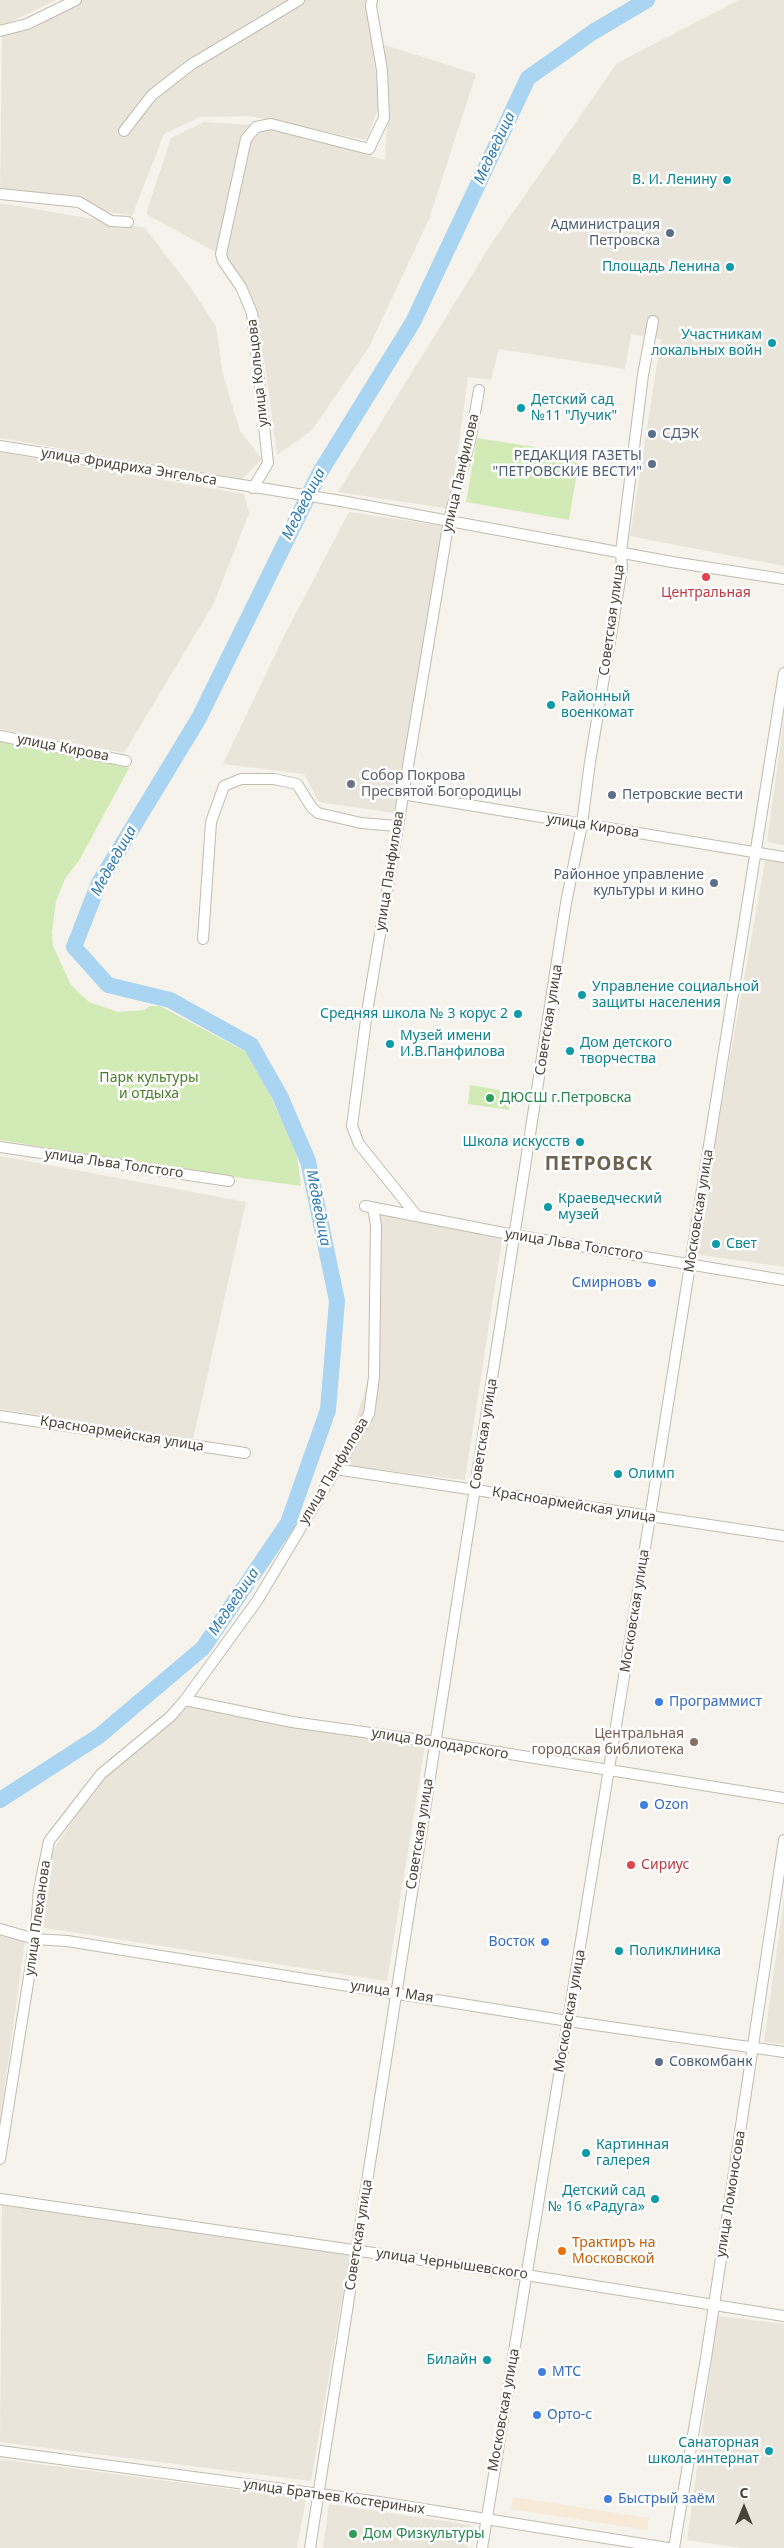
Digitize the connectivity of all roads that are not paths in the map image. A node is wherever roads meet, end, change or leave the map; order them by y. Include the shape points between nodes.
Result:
1 (76, 0) edge
2 (299, 0) edge
3 (372, 0) edge
4 (0, 31) edge
5 (124, 131) dead end
6 (0, 194) edge
7 (128, 222) dead end
8 (653, 321) dead end
9 (479, 390) dead end
10 (0, 446) edge
11 (255, 488) junction
12 (449, 520) junction
13 (621, 552) junction
14 (784, 579) edge
15 (784, 673) edge
16 (0, 736) edge
17 (126, 761) dead end
18 (402, 794) junction
19 (582, 824) junction
20 (397, 826) junction
21 (756, 851) junction
22 (784, 857) edge
23 (203, 939) dead end
24 (0, 1147) edge
25 (229, 1181) dead end
26 (369, 1207) joint
27 (417, 1216) junction
28 (514, 1236) junction
29 (691, 1264) junction
30 (784, 1280) edge
31 (0, 1416) edge
32 (245, 1453) dead end
33 (335, 1469) junction
34 (476, 1489) junction
35 (650, 1517) junction
36 (784, 1536) edge
37 (185, 1700) junction
38 (434, 1742) junction
39 (609, 1770) junction
40 (784, 1798) edge
41 (784, 1840) edge
42 (0, 1930) edge
43 (36, 1938) junction
44 (396, 1993) junction
45 (568, 2021) junction
46 (753, 2048) junction
47 (784, 2052) edge
48 (0, 2159) edge
49 (0, 2199) edge
50 (356, 2250) junction
51 (526, 2275) junction
52 (714, 2304) junction
53 (784, 2316) edge
54 (0, 2451) edge
55 (319, 2494) junction
56 (487, 2518) junction
57 (310, 2548) edge
58 (482, 2548) edge
59 (668, 2548) edge
60 (674, 2548) edge

1 - 4 street via 27,24
2 - 5 street via 192,64 152,95
3 - 11 street, улица Кольцова via 382,70 384,118 369,149 271,124 256,127 246,139 221,254 252,313 268,463
6 - 7 street via 79,202 111,221
8 - 13 street, Советская улица
9 - 12 street, улица Панфилова via 470,441
10 - 11 street, улица Фридриха Энгельса
11 - 12 street, улица Фридриха Энгельса
12 - 13 street
12 - 18 street, улица Панфилова
13 - 14 street
13 - 19 street, Советская улица via 622,568
15 - 21 street, Московская улица
16 - 17 street, улица Кирова
18 - 19 street, улица Кирова
18 - 20 street, улица Панфилова
19 - 21 street, улица Кирова
19 - 28 street, Советская улица via 566,903
20 - 23 street via 361,823 318,812 312,808 298,784 274,779 242,779 224,786 211,822
20 - 27 street, улица Панфилова via 352,1126 358,1144
21 - 22 street, улица Кирова
21 - 29 street, Московская улица
24 - 25 street, улица Льва Толстого
26 - 27 street, улица Льва Толстого
26 - 33 street, улица Панфилова via 376,1225 374,1377 369,1414
27 - 28 street, улица Льва Толстого
28 - 29 street, улица Льва Толстого
28 - 34 street, Советская улица
29 - 30 street, улица Льва Толстого
29 - 35 street, Московская улица
31 - 32 street, Красноармейская улица
33 - 34 street, Красноармейская улица
33 - 37 street, улица Панфилова via 258,1601
34 - 35 street, Красноармейская улица
34 - 38 street, Советская улица
35 - 36 street, Красноармейская улица
35 - 39 street, Московская улица
37 - 38 street, улица Володарского via 292,1722
37 - 43 street, улица Плеханова via 170,1717 101,1774 49,1841 39,1890
38 - 39 street, улица Володарского
38 - 44 street, Советская улица
39 - 40 street, улица Володарского
39 - 45 street, Московская улица
41 - 46 street, улица Ломоносова
42 - 43 street, улица 1 Мая
43 - 44 street, улица 1 Мая
43 - 48 street, улица Плеханова
44 - 45 street, улица 1 Мая
44 - 50 street, Советская улица
45 - 46 street, улица 1 Мая
45 - 51 street, Московская улица
46 - 47 street, улица 1 Мая
46 - 52 street, улица Ломоносова
49 - 50 street, улица Чернышевского
50 - 51 street, улица Чернышевского
50 - 55 street, Советская улица
51 - 52 street, улица Чернышевского
51 - 56 street, Московская улица
52 - 53 street, улица Чернышевского
52 - 60 street, улица Ломоносова
54 - 55 street, улица Братьев Костериных
55 - 56 street, улица Братьев Костериных
55 - 57 street, Советская улица
56 - 58 street, Московская улица
56 - 59 street, улица Братьев Костериных

